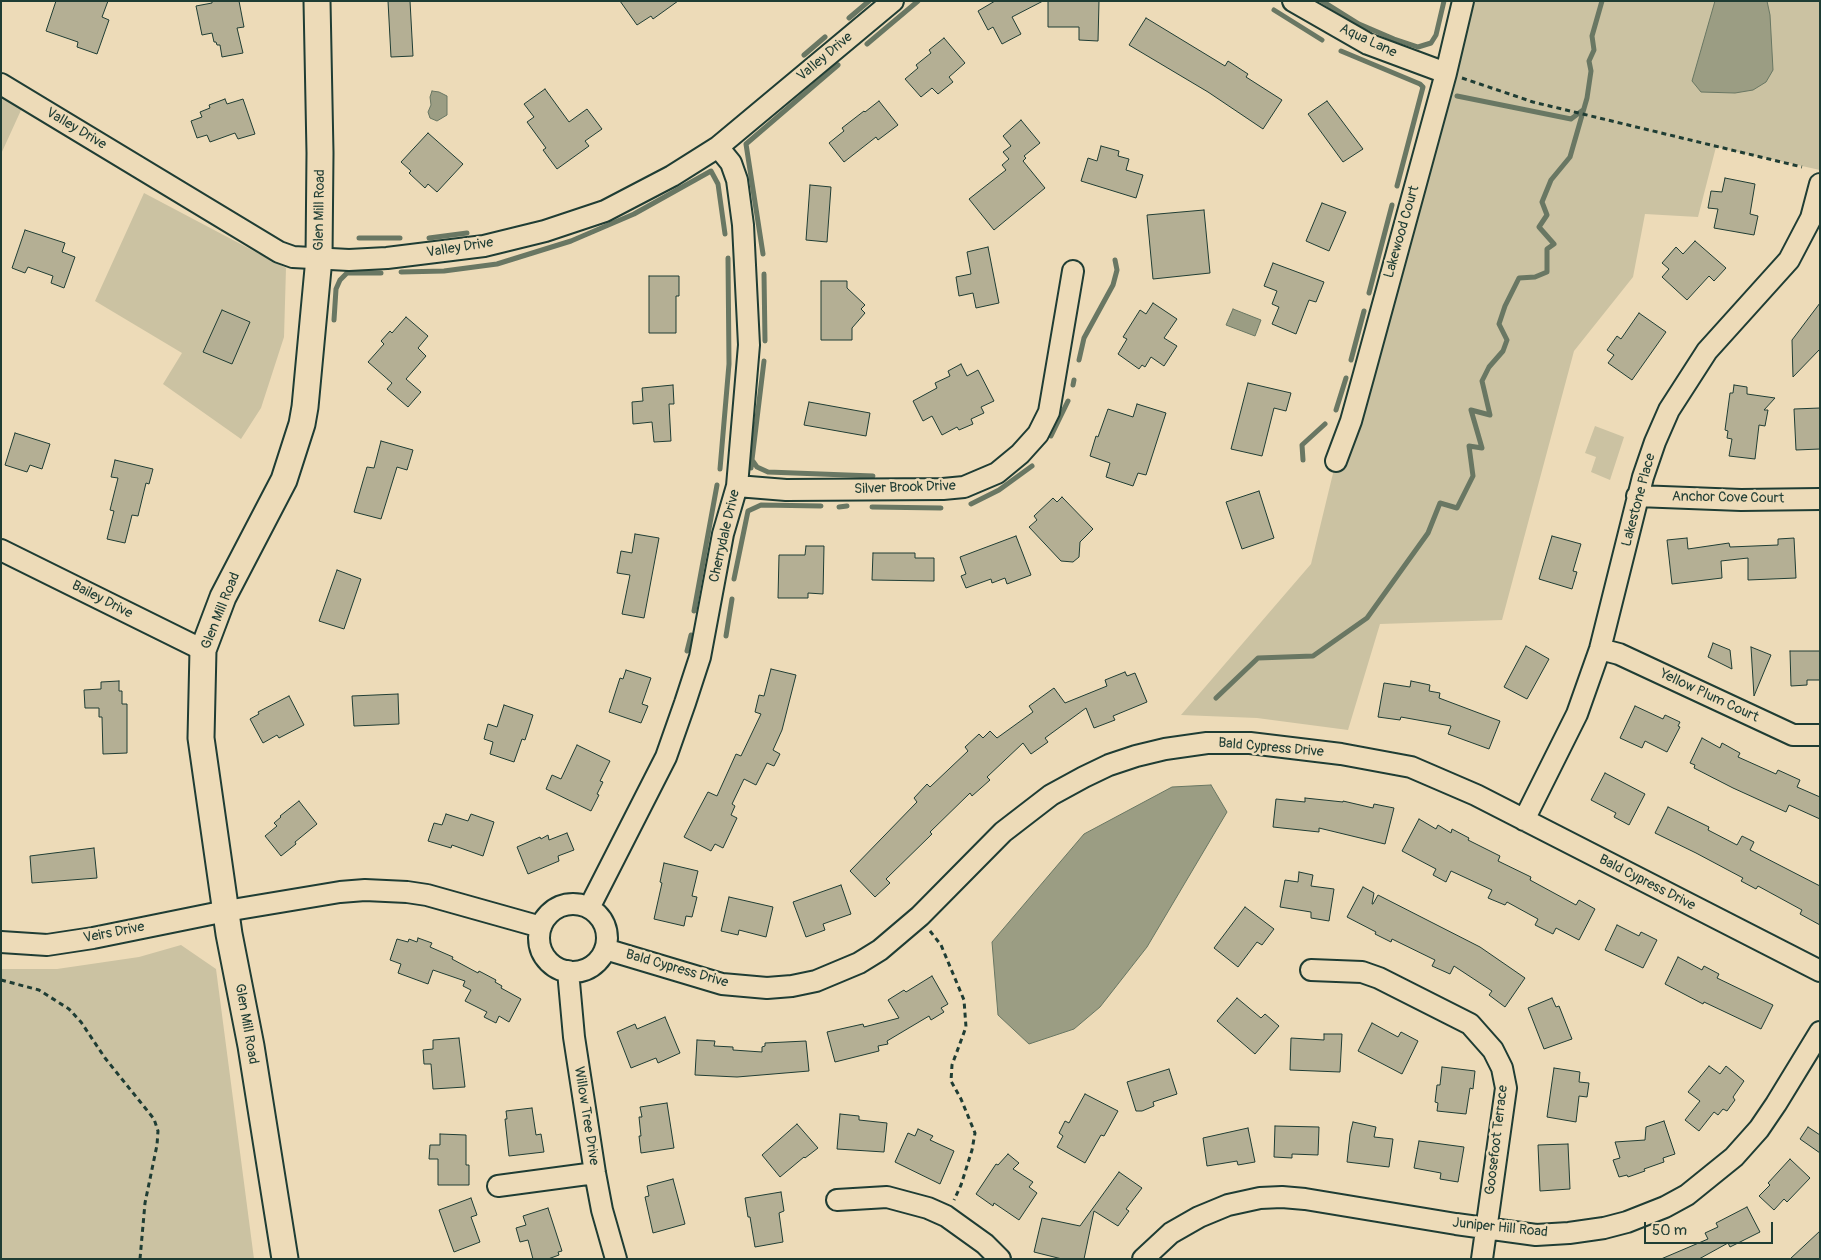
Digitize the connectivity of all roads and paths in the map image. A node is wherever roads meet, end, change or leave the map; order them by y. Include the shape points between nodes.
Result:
1 (317, 1) edge
2 (893, 1) edge
3 (1293, 1) edge
4 (1463, 1) edge
5 (1446, 73) junction
6 (1, 84) edge
7 (718, 147) junction
8 (1802, 167) dead end
9 (1820, 184) edge
10 (319, 258) junction
11 (1073, 271) dead end
12 (1336, 462) dead end
13 (737, 486) junction
14 (1637, 496) junction
15 (1820, 499) edge
16 (1, 550) edge
17 (1600, 649) junction
18 (202, 650) junction
19 (1820, 735) edge
20 (1524, 820) junction
21 (589, 908) junction
22 (226, 912) junction
23 (920, 916) junction
24 (541, 927) junction
25 (1, 942) edge
26 (606, 948) junction
27 (1311, 970) dead end
28 (568, 971) junction
29 (1820, 972) edge
30 (1, 980) edge
31 (1820, 1032) edge
32 (595, 1173) junction
33 (498, 1186) dead end
34 (837, 1200) dead end
35 (946, 1216) junction
36 (1487, 1227) junction
37 (140, 1259) edge
38 (285, 1259) edge
39 (616, 1259) edge
40 (1000, 1259) edge
41 (1143, 1259) edge
42 (1482, 1259) edge

1 - 10 main road, Glen Mill Road
2 - 7 street, Valley Drive
3 - 5 street, Aqua Lane via 1368,44
4 - 5 street, Lakewood Court
5 - 8 path via 1533,102
5 - 12 street, Lakewood Court via 1351,420
6 - 10 street, Valley Drive via 279,252 293,257
7 - 10 street, Valley Drive via 672,176 605,210 545,232 484,246 416,255 349,260
7 - 13 street, Cherrydale Drive via 731,163 737,180 743,225 749,345
9 - 14 street, Lakestone Place via 1811,218 1789,260 1707,351 1674,403 1655,442
10 - 18 main road, Glen Mill Road via 305,407 297,439 284,480 223,597
11 - 13 street, Silver Brook Drive via 1049,412 1038,434 996,474 964,487 943,489 786,490
13 - 21 street, Cherrydale Drive via 723,534 700,657 685,704 666,757
14 - 15 street, Anchor Cove Court
14 - 17 street, Lakestone Place
16 - 18 street, Bailey Drive
17 - 19 street, Yellow Plum Court via 1619,654 1793,735
17 - 20 street, Lakestone Place via 1577,714
18 - 22 main road, Glen Mill Road via 201,738
20 - 23 street, Bald Cypress Drive via 1411,767 1380,760 1250,743 1207,743 1165,749 1110,765 1051,795 1003,832
20 - 29 street, Bald Cypress Drive
21 - 24 street via 566,904 547,917
21 - 26 street via 603,921
22 - 24 street via 340,892 389,890 427,895
22 - 25 street, Veirs Drive via 47,945
22 - 38 main road, Glen Mill Road
23 - 26 street, Bald Cypress Drive via 880,950 859,963 816,981 792,986 760,988 722,984
23 - 35 path via 941,946 964,1000 966,1027 952,1065 950,1081 962,1099 975,1133 962,1185
24 - 28 street via 540,946 545,956 551,963
26 - 28 street via 591,967
27 - 36 street, Goosefoot Terrace via 1362,972 1379,978 1470,1024 1493,1050 1502,1068 1506,1088
28 - 32 street, Willow Tree Drive via 574,1036
30 - 37 path via 39,990 69,1009 154,1119 158,1131 157,1145 147,1190
31 - 36 street, Juniper Hill Road via 1759,1129 1734,1157 1687,1195 1665,1207 1604,1228 1536,1235
32 - 33 street
32 - 39 street, Willow Tree Drive
34 - 35 street via 887,1197
35 - 40 street
36 - 41 street, Juniper Hill Road via 1305,1199 1260,1198 1213,1210 1191,1221
36 - 42 street, Goosefoot Terrace

